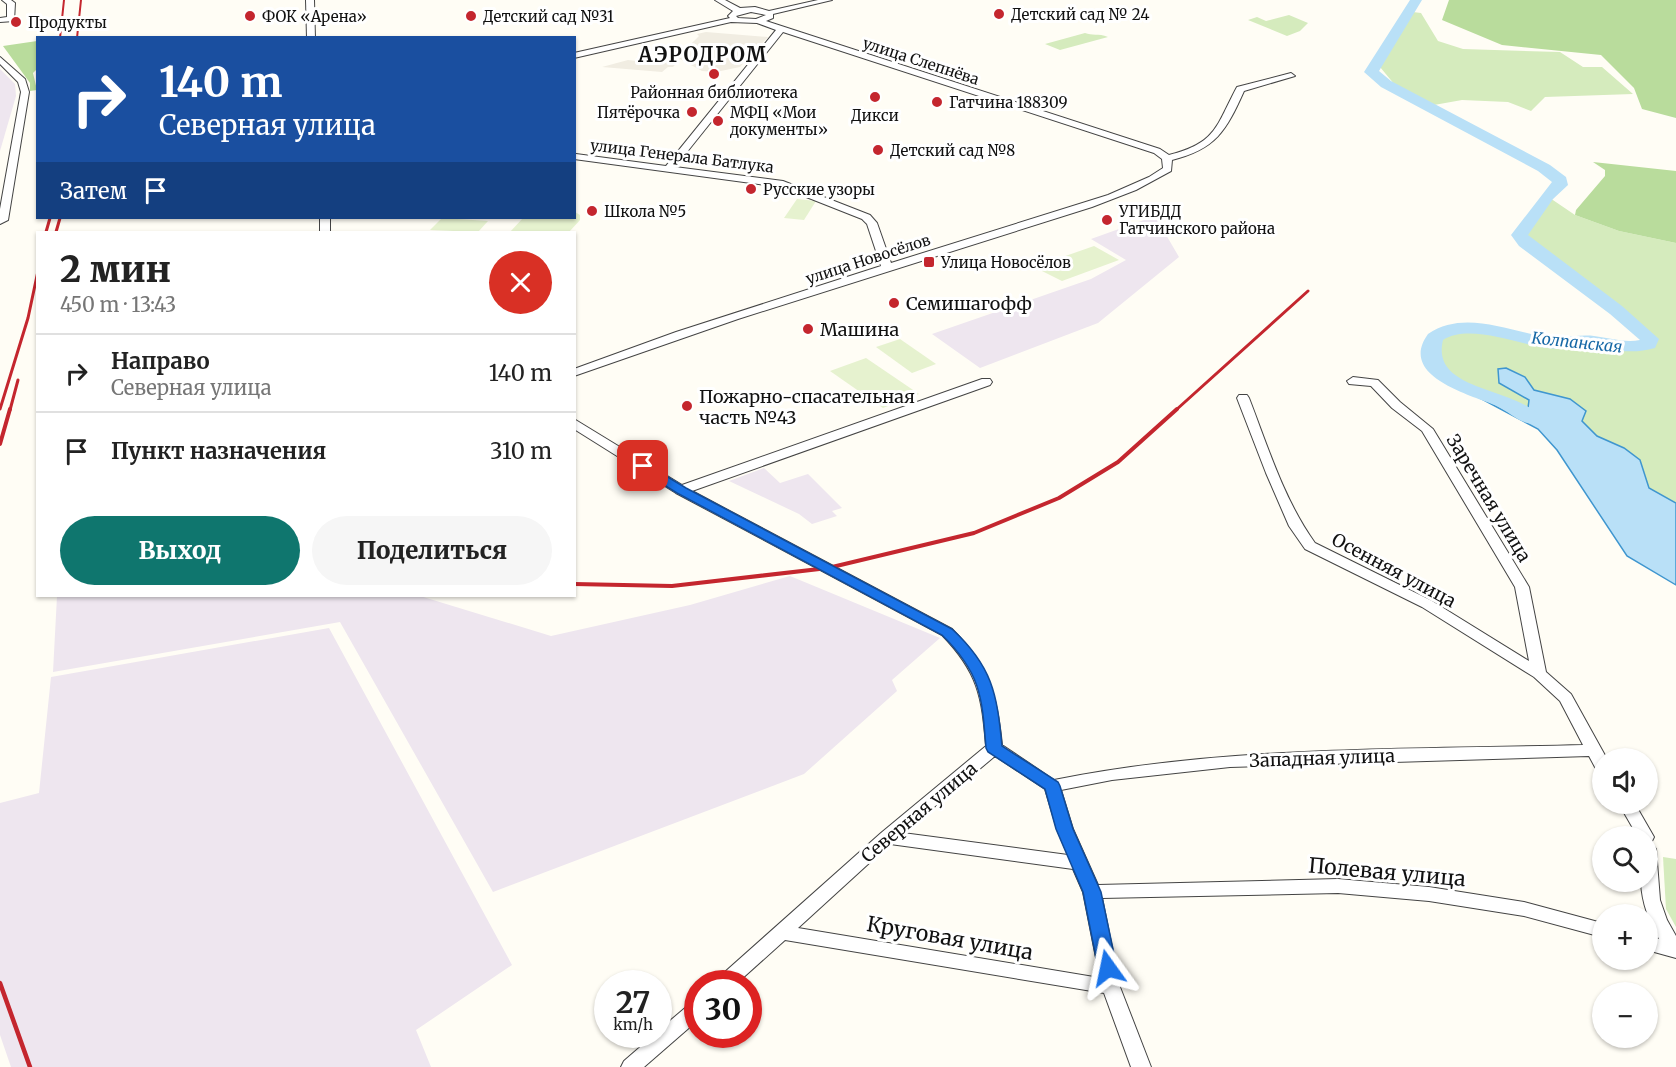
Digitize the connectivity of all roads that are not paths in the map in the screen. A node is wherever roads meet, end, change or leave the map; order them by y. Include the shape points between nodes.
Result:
1 (6, 0) edge
2 (310, 0) edge
3 (719, 0) edge
4 (828, 0) edge
5 (782, 1) edge
6 (798, 7) junction
7 (11, 12) junction
8 (767, 12) junction
9 (0, 13) edge
10 (737, 15) junction
11 (0, 20) edge
12 (758, 21) junction
13 (780, 30) junction
14 (311, 36) edge
15 (576, 55) edge
16 (0, 59) edge
17 (1291, 76) dead end
18 (576, 157) edge
19 (1167, 164) junction
20 (669, 168) junction
21 (1, 221) edge
22 (887, 268) junction
23 (576, 372) edge
24 (1353, 381) dead end
25 (986, 382) dead end
26 (1243, 398) dead end
27 (576, 424) edge
28 (681, 490) junction
29 (1539, 674) junction
30 (994, 748) junction
31 (1593, 748) edge
32 (1592, 750) edge
33 (1052, 786) junction
34 (887, 837) junction
35 (1078, 862) junction
36 (1092, 892) junction
37 (1650, 892) edge
38 (1592, 927) edge
39 (781, 932) junction
40 (1658, 946) edge
41 (1675, 951) edge
42 (739, 970) edge
43 (1111, 987) junction
44 (684, 1020) edge
45 (631, 1067) edge
46 (1141, 1067) edge

1 - 7 street via 11,3
2 - 14 street
3 - 10 street
4 - 6 street
5 - 6 street via 783,6
5 - 8 street
6 - 8 street
7 - 9 street
7 - 11 street via 11,19
8 - 10 street
8 - 12 street via 770,16
10 - 12 street, улица Слепнёва
10 - 15 street
12 - 13 street, улица Слепнёва
13 - 19 street, улица Слепнёва via 1156,151
13 - 20 street
16 - 21 street via 22,81 25,92
17 - 19 street, улица Новосёлов via 1240,89 1216,138
18 - 20 street, улица Генерала Батлука
19 - 22 street, улица Новосёлов via 1158,176 1100,199
20 - 22 street, улица Генерала Батлука via 783,184 853,211 872,223
22 - 23 street, улица Новосёлов
24 - 29 street, Заречная улица via 1374,383 1426,429 1522,587
25 - 28 street
26 - 29 street, Осенняя улица via 1272,473 1296,526 1310,546 1427,604
27 - 28 street, Северная улица
28 - 30 street, Северная улица via 947,632 963,648 984,681
29 - 31 street via 1566,698
30 - 33 street
30 - 34 street, Северная улица
32 - 33 street, Западная улица via 1230,760 1112,774
33 - 35 street
34 - 35 street
34 - 39 street, Северная улица
35 - 36 street
36 - 38 street, Полевая улица via 1338,886 1429,894 1524,909
36 - 43 street
37 - 41 street via 1658,921
39 - 42 street, Северная улица
39 - 43 street, Круговая улица
40 - 41 street
43 - 46 street
44 - 45 street

